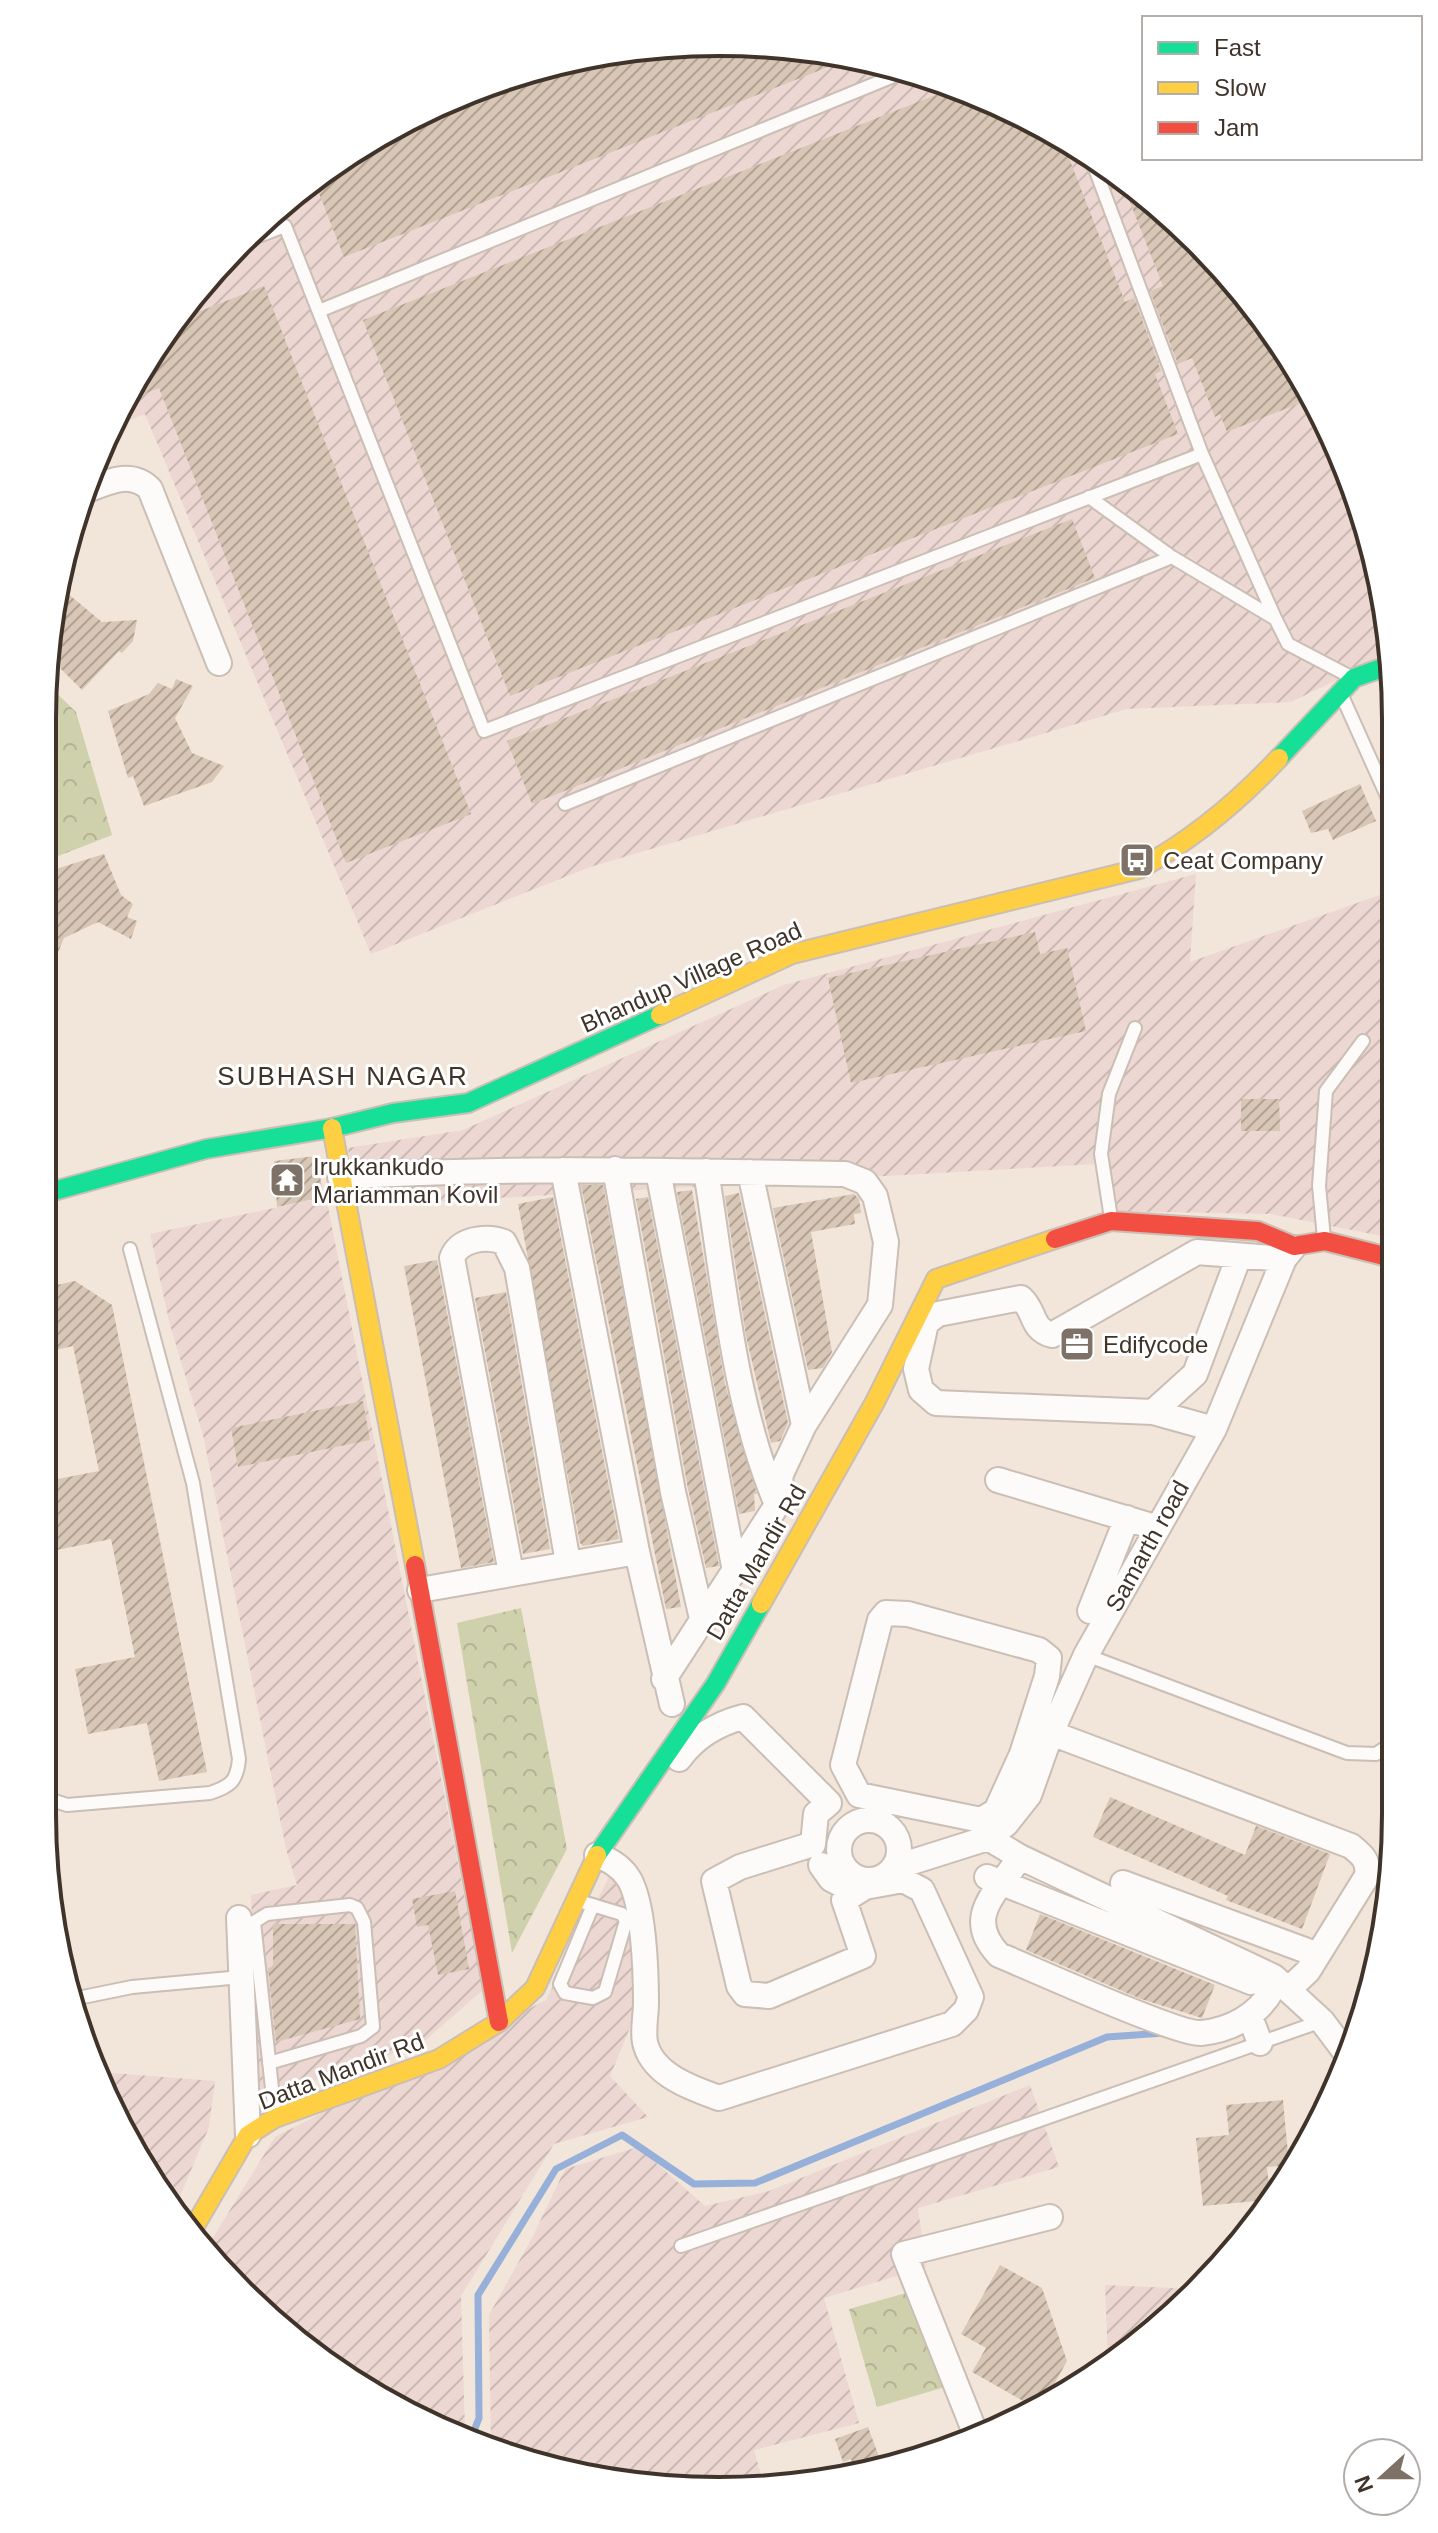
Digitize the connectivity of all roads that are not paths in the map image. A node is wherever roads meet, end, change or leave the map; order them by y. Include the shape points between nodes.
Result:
1 (888, 78) edge
2 (1097, 175) edge
3 (270, 232) edge
4 (319, 311) junction
5 (1202, 454) junction
6 (98, 487) edge
7 (1089, 497) junction
8 (1172, 557) junction
9 (1275, 618) junction
10 (219, 663) dead end
11 (1380, 669) edge
12 (1354, 678) junction
13 (1340, 693) junction
14 (1382, 785) edge
15 (565, 804) dead end
16 (1135, 1028) dead end
17 (1363, 1041) dead end
18 (332, 1128) junction
19 (615, 1169) junction
20 (563, 1170) junction
21 (658, 1171) junction
22 (706, 1171) junction
23 (750, 1172) junction
24 (340, 1177) junction
25 (56, 1190) edge
26 (1111, 1221) junction
27 (1325, 1241) junction
28 (130, 1249) dead end
29 (1289, 1253) junction
30 (1382, 1255) edge
31 (1239, 1256) junction
32 (1153, 1412) junction
33 (804, 1425) junction
34 (1214, 1429) junction
35 (998, 1480) dead end
36 (777, 1505) junction
37 (1127, 1518) junction
38 (1158, 1528) junction
39 (637, 1552) junction
40 (568, 1563) junction
41 (735, 1571) junction
42 (511, 1573) junction
43 (420, 1590) junction
44 (703, 1623) junction
45 (1089, 1629) junction
46 (664, 1679) junction
47 (672, 1704) dead end
48 (1051, 1733) junction
49 (1382, 1750) edge
50 (1032, 1756) junction
51 (56, 1801) edge
52 (815, 1819) junction
53 (843, 1836) junction
54 (988, 1838) junction
55 (607, 1852) junction
56 (1020, 1857) junction
57 (821, 1865) dead end
58 (900, 1872) junction
59 (995, 1880) junction
60 (854, 1891) junction
61 (1120, 1892) junction
62 (585, 1902) junction
63 (239, 1918) dead end
64 (1107, 1925) junction
65 (1318, 1955) junction
66 (241, 1977) junction
67 (1286, 1993) junction
68 (82, 1997) edge
69 (1250, 2017) junction
70 (1322, 2021) junction
71 (499, 2022) junction
72 (1260, 2043) junction
73 (1340, 2045) edge
74 (269, 2063) junction
75 (275, 2118) junction
76 (248, 2135) junction
77 (1050, 2217) dead end
78 (197, 2222) edge
79 (681, 2246) dead end
80 (973, 2427) edge

1 - 4 lane
2 - 5 lane
3 - 4 lane via 285,226
4 - 7 lane via 484,731
5 - 7 lane
5 - 9 lane
6 - 10 street via 129,478 150,489
7 - 8 lane
8 - 9 lane
8 - 15 lane
9 - 12 lane via 1288,644
11 - 12 street, Bhandup Village Road
12 - 13 street, Bhandup Village Road
13 - 14 lane
13 - 18 street, Bhandup Village Road via 1249,790 1176,849 1139,869 792,954 468,1103
16 - 26 lane via 1109,1094 1101,1154
17 - 27 lane via 1326,1091 1319,1186
18 - 24 street
18 - 25 street, Bhandup Village Road via 206,1149
19 - 20 street
19 - 21 street
19 - 44 street via 673,1492
20 - 24 street
20 - 39 street
21 - 22 street
21 - 41 street
22 - 23 street
22 - 36 street via 747,1411 759,1463
23 - 33 street
23 - 33 street via 845,1174 865,1182 875,1196 886,1242 880,1305
24 - 43 street
26 - 29 street, Datta Mandir Rd via 1258,1231
26 - 55 street, Datta Mandir Rd via 936,1279 875,1402 716,1683
27 - 29 street
27 - 30 street
28 - 51 lane via 193,1483 239,1759 237,1776 229,1787 210,1793 67,1805
29 - 31 street
29 - 34 street, Samarth road
31 - 32 street via 1195,1374
31 - 32 street via 1188,1255 1052,1335 1033,1323 1029,1305 1021,1298 938,1314 926,1323 916,1369 921,1390 936,1403
32 - 34 street
33 - 36 street via 781,1474
34 - 38 street, Samarth road
35 - 37 street
36 - 41 street
37 - 38 street
37 - 45 street
38 - 45 street, Samarth road
39 - 40 street
39 - 46 street
40 - 42 street
40 - 42 street via 517,1268 504,1242 465,1242 452,1258
41 - 44 street
42 - 43 street
43 - 71 street
44 - 46 street
45 - 48 street, Samarth road
45 - 49 lane via 1347,1753
46 - 47 street
48 - 50 street, Samarth road
48 - 65 street via 1351,1846 1363,1855 1367,1876
50 - 50 street via 996,1811 981,1820 859,1795 843,1765 886,1613 1039,1650 1049,1658
50 - 54 street, Samarth road via 1029,1795
52 - 53 street
52 - 55 street via 829,1803 743,1717 720,1723 689,1745
52 - 60 street via 813,1844 740,1867 714,1881 745,1994 769,1996 863,1956 844,1900
53 - 58 street via 840,1855 849,1872 877,1879
53 - 58 street via 857,1822 886,1824 899,1850
54 - 56 street
54 - 58 street
55 - 58 street via 628,1877 637,1902 646,2047 668,2075 719,2098 952,2024 966,2010 971,1997 922,1890
55 - 62 street, Datta Mandir Rd
56 - 59 street
56 - 61 street
57 - 60 street via 831,1879
58 - 60 street
59 - 64 street
59 - 69 street via 983,1908 983,1930 999,1955 1199,2034
61 - 64 street
61 - 65 street
61 - 67 street via 1274,1977
62 - 62 lane via 622,1914 626,1921 605,1992 593,1998 565,1993 560,1984
62 - 71 street, Datta Mandir Rd via 535,1988
63 - 66 street
64 - 67 street
65 - 67 street
66 - 68 lane
66 - 76 street
67 - 69 street
67 - 70 street
69 - 72 street
70 - 72 lane
70 - 73 street
71 - 75 street, Datta Mandir Rd via 439,2059
72 - 79 lane
74 - 74 lane via 361,2036 373,2027 364,1922 357,1908 267,1914 254,1922
74 - 75 lane
75 - 76 street, Datta Mandir Rd
76 - 78 street
77 - 80 street via 904,2254

